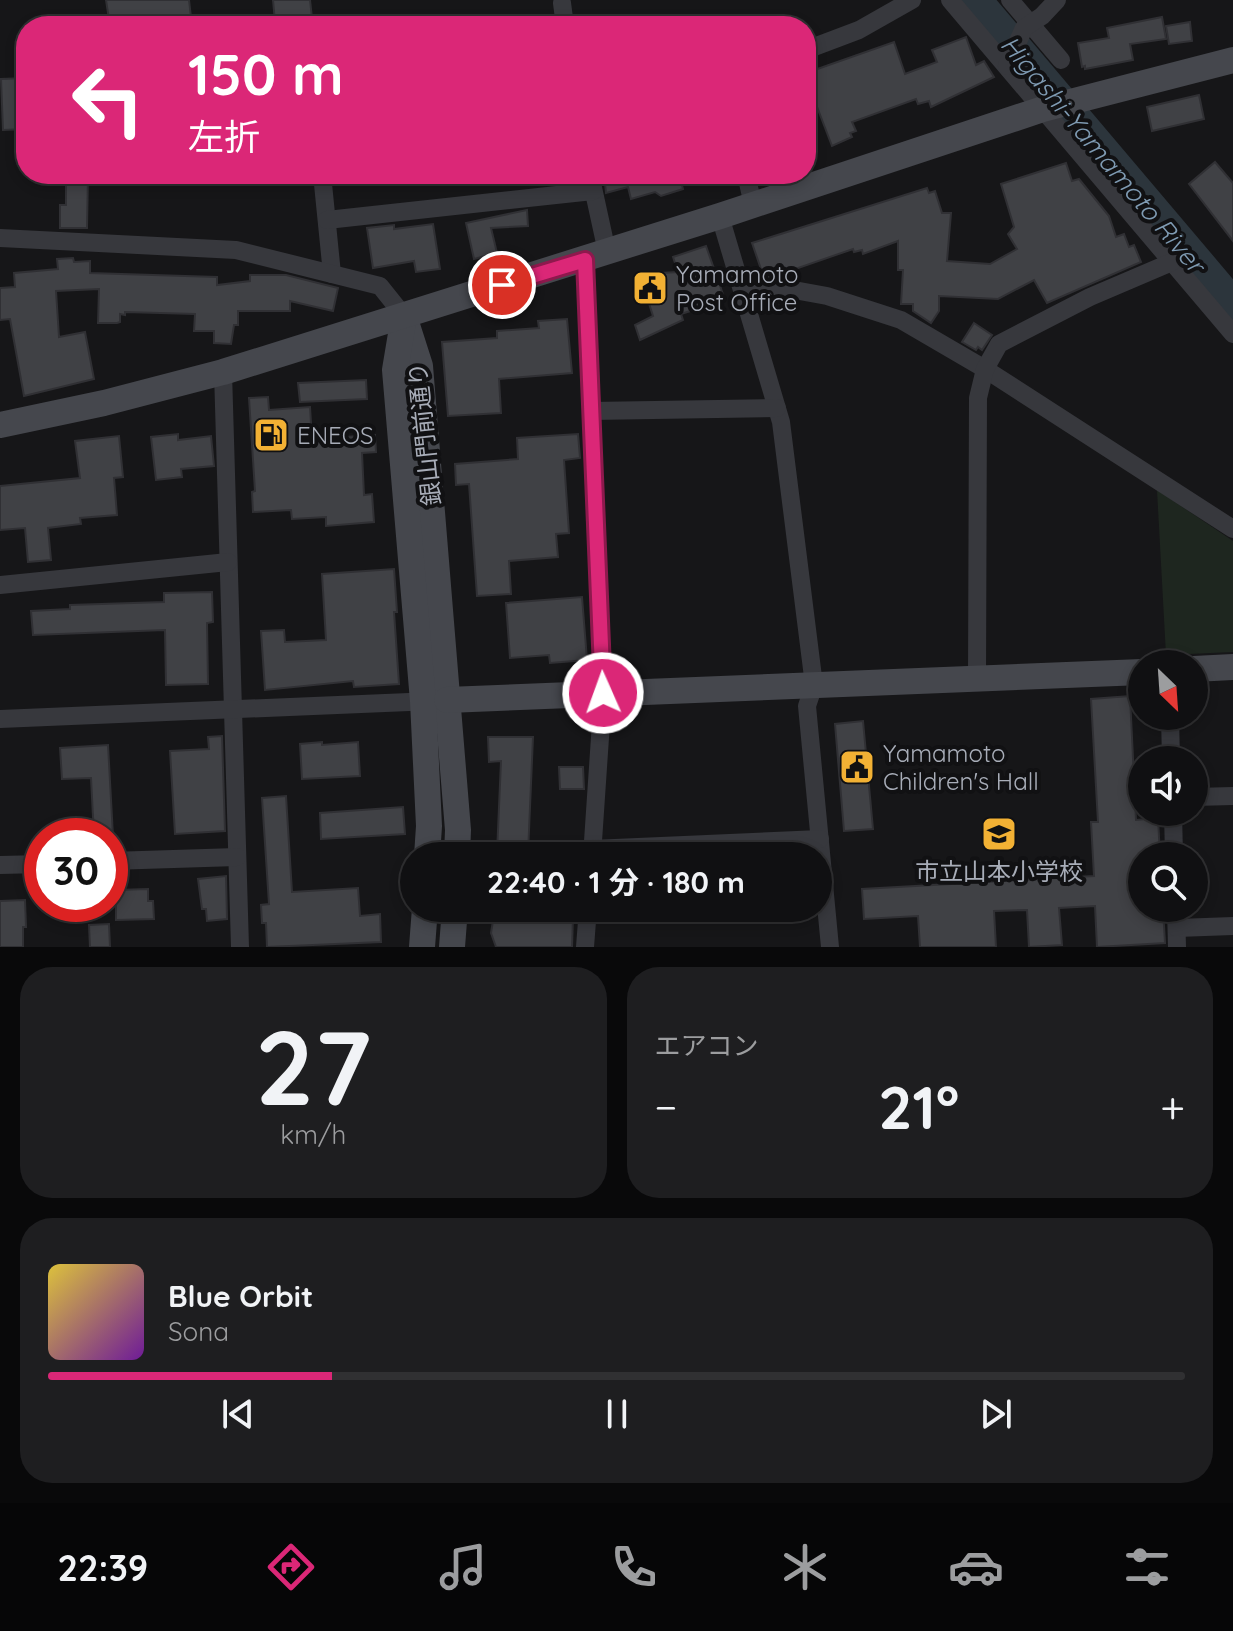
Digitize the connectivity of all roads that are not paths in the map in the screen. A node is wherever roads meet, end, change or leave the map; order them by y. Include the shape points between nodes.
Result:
1 (912, 0) edge
2 (950, 0) edge
3 (1010, 0) edge
4 (1057, 0) edge
5 (562, 3) dead end
6 (564, 16) edge
7 (1028, 26) junction
8 (816, 46) edge
9 (1061, 60) dead end
10 (1233, 60) edge
11 (1007, 66) junction
12 (1046, 108) junction
13 (323, 184) edge
14 (578, 184) edge
15 (592, 184) edge
16 (748, 184) edge
17 (753, 205) junction
18 (720, 216) junction
19 (327, 220) junction
20 (0, 238) edge
21 (596, 256) junction
22 (1172, 262) junction
23 (332, 274) junction
24 (742, 290) junction
25 (404, 316) junction
26 (1233, 334) edge
27 (985, 369) junction
28 (223, 372) junction
29 (777, 408) junction
30 (591, 411) junction
31 (0, 425) edge
32 (1233, 529) edge
33 (228, 562) junction
34 (0, 585) edge
35 (1233, 667) edge
36 (1208, 668) edge
37 (1128, 673) edge
38 (977, 678) junction
39 (814, 685) junction
40 (603, 693) junction
41 (435, 700) junction
42 (232, 709) junction
43 (0, 719) edge
44 (1233, 796) edge
45 (1208, 797) edge
46 (820, 839) junction
47 (428, 842) edge
48 (458, 842) edge
49 (593, 842) edge
50 (767, 842) edge
51 (237, 857) junction
52 (128, 860) edge
53 (24, 864) edge
54 (0, 865) edge
55 (424, 922) edge
56 (454, 922) edge
57 (587, 922) edge
58 (1233, 926) edge
59 (1177, 938) edge
60 (240, 947) edge
61 (422, 947) edge
62 (452, 947) edge
63 (585, 947) edge
64 (830, 947) edge

1 - 8 street via 859,30
2 - 11 street
3 - 7 street
4 - 7 street
5 - 6 street
7 - 9 street
7 - 11 street
10 - 12 street
11 - 12 street
12 - 17 street
12 - 22 street
13 - 19 street
14 - 19 street
15 - 21 street
16 - 17 street
17 - 18 street
18 - 21 street
18 - 24 street
19 - 23 street
20 - 23 street via 236,250
21 - 25 street
21 - 30 street
22 - 26 street
22 - 27 street via 999,344
23 - 25 street via 380,286
24 - 27 street via 761,284 827,296 901,320
24 - 29 street
25 - 28 street
25 - 41 street, 銀山門前通り via 395,370
27 - 32 street
27 - 38 street via 978,398
28 - 31 street
28 - 33 street
29 - 30 street
29 - 39 street
30 - 40 street
33 - 34 street
33 - 42 street
35 - 36 street
37 - 38 street
38 - 39 street
39 - 40 street
39 - 46 street via 807,706
40 - 41 street
40 - 49 street
41 - 42 street
41 - 47 street, 銀山門前通り
41 - 48 street, 銀山門前通り
42 - 43 street
42 - 51 street
44 - 45 street
46 - 50 street
46 - 64 street
51 - 52 street
51 - 60 street
53 - 54 street
55 - 61 street
56 - 62 street
57 - 63 street
58 - 59 street

